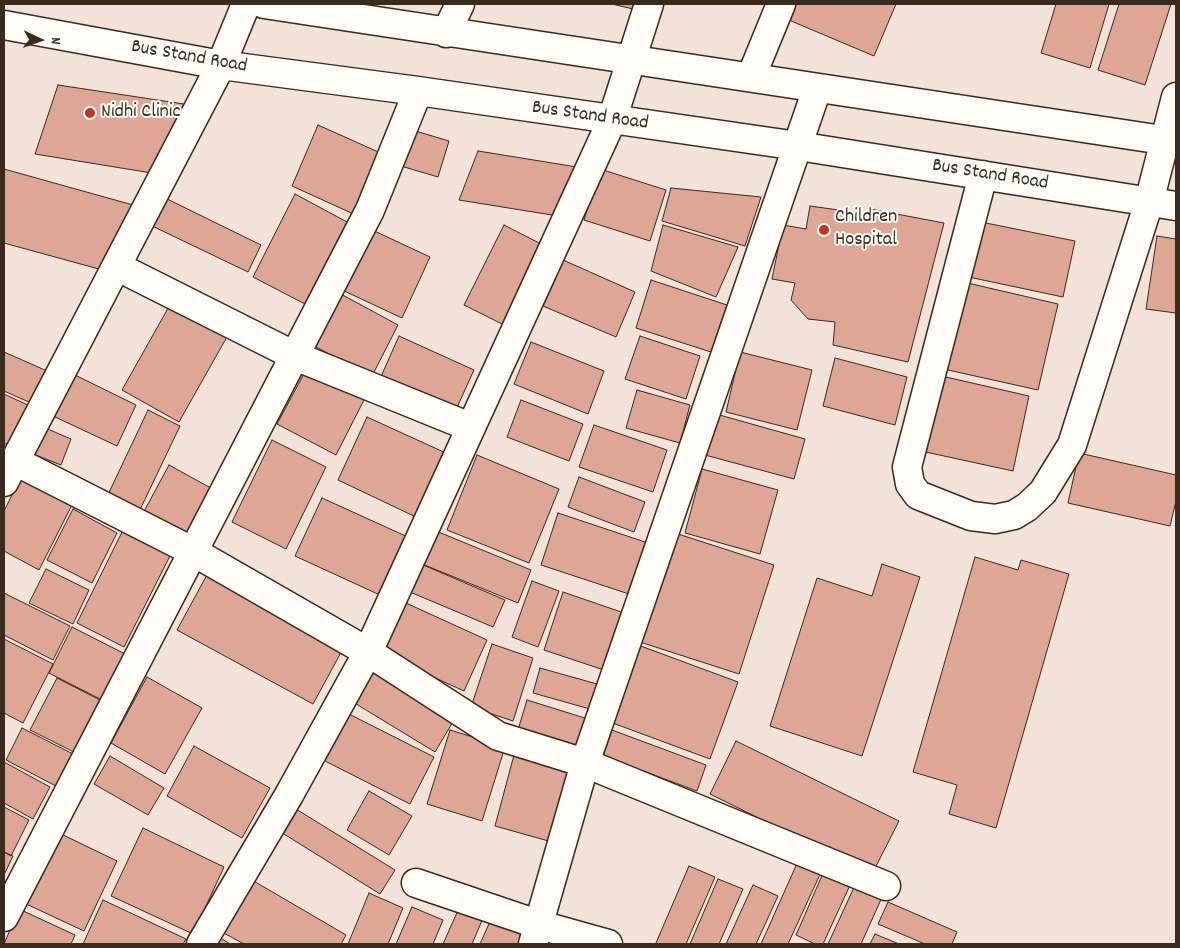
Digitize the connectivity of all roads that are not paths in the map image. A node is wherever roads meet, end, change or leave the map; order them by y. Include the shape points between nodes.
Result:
1 (246, 4) edge
2 (264, 4) edge
3 (460, 4) edge
4 (649, 4) edge
5 (781, 4) edge
6 (320, 7) edge
7 (4, 25) edge
8 (446, 33) junction
9 (630, 60) junction
10 (221, 65) junction
11 (751, 77) junction
12 (817, 89) junction
13 (418, 90) junction
14 (1176, 97) edge
15 (612, 120) junction
16 (1170, 141) edge
17 (798, 146) junction
18 (983, 175) junction
19 (1148, 202) junction
20 (1176, 206) edge
21 (118, 267) junction
22 (295, 356) junction
23 (470, 427) junction
24 (9, 472) edge
25 (192, 551) junction
26 (368, 652) junction
27 (585, 763) junction
28 (416, 883) dead end
29 (886, 886) dead end
30 (4, 917) edge
31 (536, 934) edge
32 (201, 944) edge
33 (608, 944) edge

1 - 10 street
2 - 6 street
3 - 8 street
4 - 9 street
5 - 11 street
6 - 8 street
7 - 10 street, Bus Stand Road
8 - 9 street
9 - 11 street
9 - 15 street
10 - 13 street, Bus Stand Road
10 - 21 street
11 - 12 street
12 - 16 street
12 - 17 street
13 - 15 street, Bus Stand Road
13 - 22 street via 370,210
14 - 16 street
15 - 17 street, Bus Stand Road
15 - 23 street
16 - 19 street
17 - 18 street, Bus Stand Road
17 - 27 street
18 - 19 street, Bus Stand Road
18 - 19 street via 907,467 910,484 918,495 971,516 995,519 1027,507 1043,492 1072,445
19 - 20 street, Bus Stand Road
21 - 22 street
21 - 24 street
22 - 23 street
22 - 25 street
23 - 26 street
24 - 25 street
25 - 26 street
25 - 30 street
26 - 27 street via 498,736
26 - 32 street
27 - 29 street
27 - 31 street
28 - 31 street
31 - 33 street

